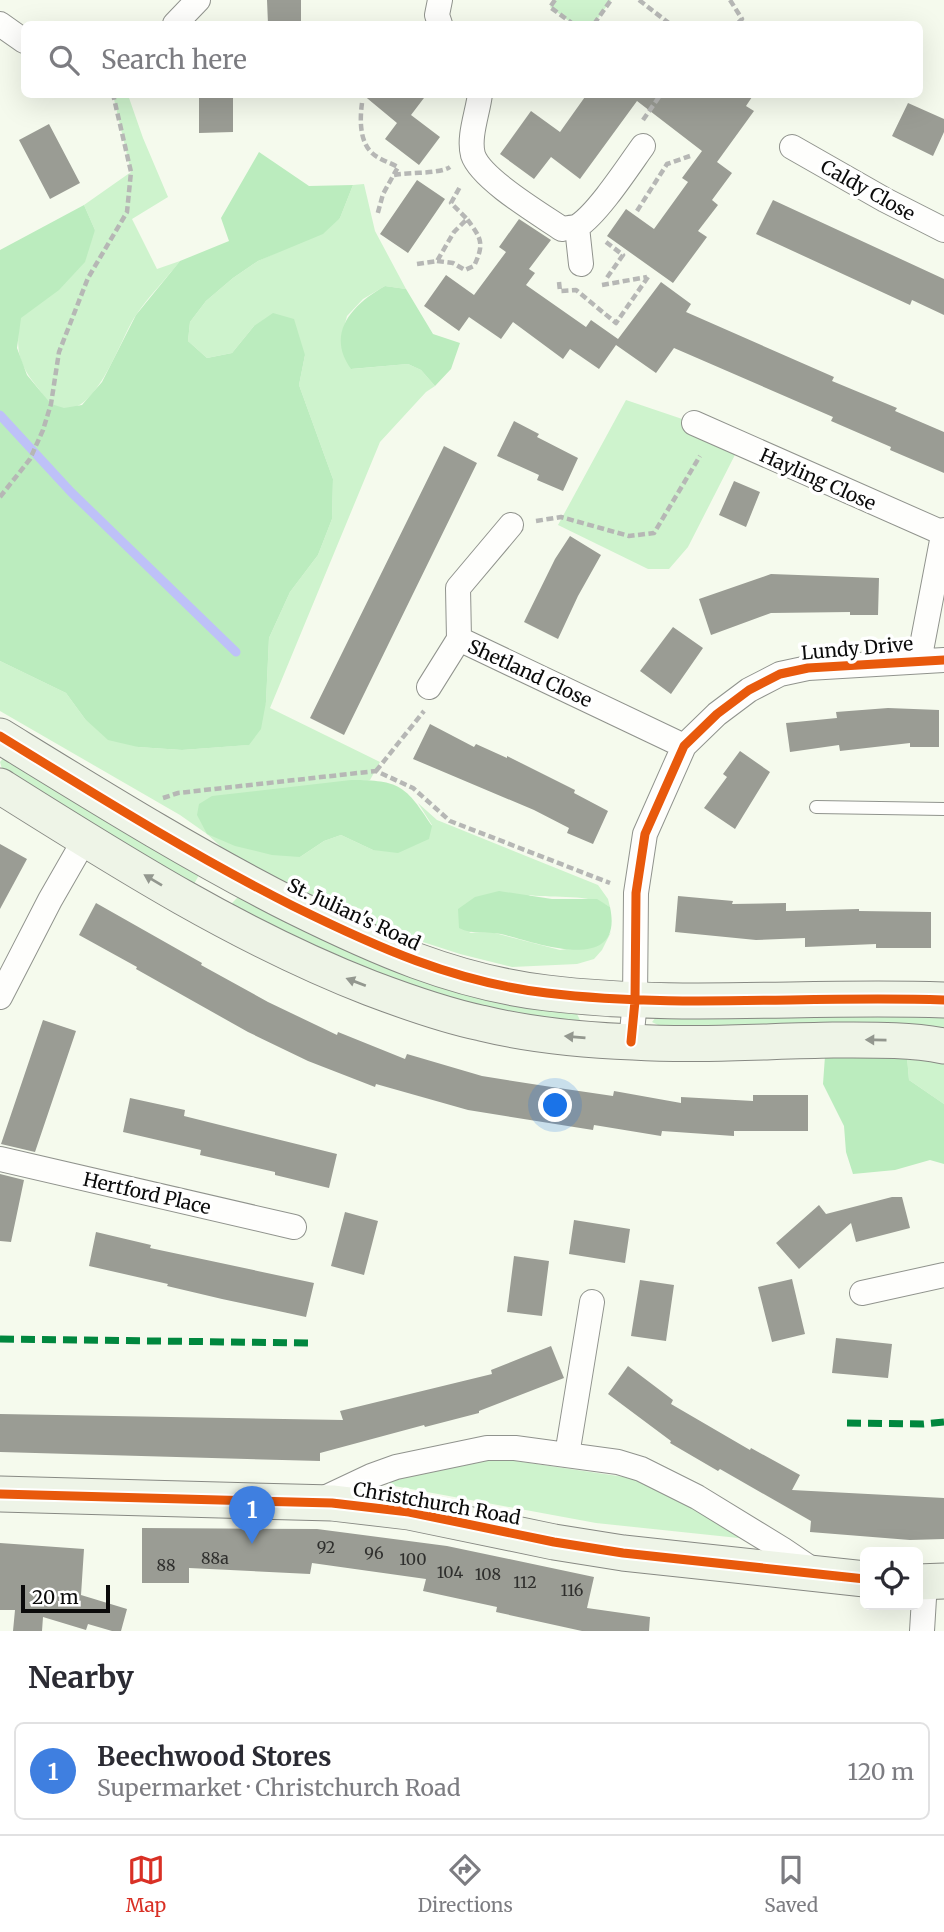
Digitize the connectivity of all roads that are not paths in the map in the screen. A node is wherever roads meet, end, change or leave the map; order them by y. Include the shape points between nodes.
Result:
1 (198, 0) edge
2 (440, 0) edge
3 (178, 21) edge
4 (439, 21) edge
5 (0, 24) edge
6 (21, 39) edge
7 (479, 98) edge
8 (643, 146) dead end
9 (792, 148) dead end
10 (577, 227) junction
11 (944, 230) edge
12 (582, 264) dead end
13 (704, 427) road end
14 (511, 525) road end
15 (943, 532) edge
16 (459, 639) junction
17 (944, 660) edge
18 (919, 661) junction
19 (429, 687) road end
20 (0, 736) edge
21 (684, 746) junction
22 (0, 786) edge
23 (816, 807) dead end
24 (944, 809) edge
25 (85, 839) junction
26 (219, 869) junction
27 (200, 907) junction
28 (0, 997) edge
29 (635, 1000) junction
30 (944, 1000) edge
31 (631, 1042) junction
32 (944, 1046) edge
33 (0, 1159) edge
34 (294, 1227) dead end
35 (944, 1275) edge
36 (862, 1293) dead end
37 (592, 1301) dead end
38 (567, 1455) junction
39 (0, 1494) edge
40 (315, 1503) junction
41 (820, 1575) junction
42 (860, 1579) edge
43 (929, 1581) edge
44 (922, 1631) edge

1 - 3 street
2 - 4 street
5 - 6 street
7 - 10 street via 474,157 485,174 562,229
8 - 10 street via 606,197
9 - 11 street, Caldy Close
10 - 12 street
13 - 15 street, Hayling Close
14 - 16 street, Shetland Close via 458,588
15 - 18 street
16 - 19 street
16 - 21 street, Shetland Close
17 - 18 street, Lundy Drive
18 - 21 street, Lundy Drive via 808,667 780,674 716,714
20 - 26 street, St. Julian's Road
21 - 29 street, Lundy Drive via 645,834 636,893
22 - 25 street
23 - 24 lane
27 -> 25 street
25 - 28 street
26 - 27 street
26 - 29 street, St. Julian's Road via 363,941 428,967 546,993
31 -> 27 street via 531,1033 418,1006 321,969
29 - 30 street, St. Julian's Road
29 - 31 street, Lundy Drive
32 -> 31 street via 878,1040
33 - 34 street, Hertford Place
35 - 36 street
37 - 38 street
38 - 40 street via 515,1448 473,1450 382,1472
38 - 41 street via 618,1462 652,1474
39 - 40 street, Christchurch Road
40 - 41 street, Christchurch Road via 409,1513 623,1553
41 - 42 street, Christchurch Road
43 - 44 street

